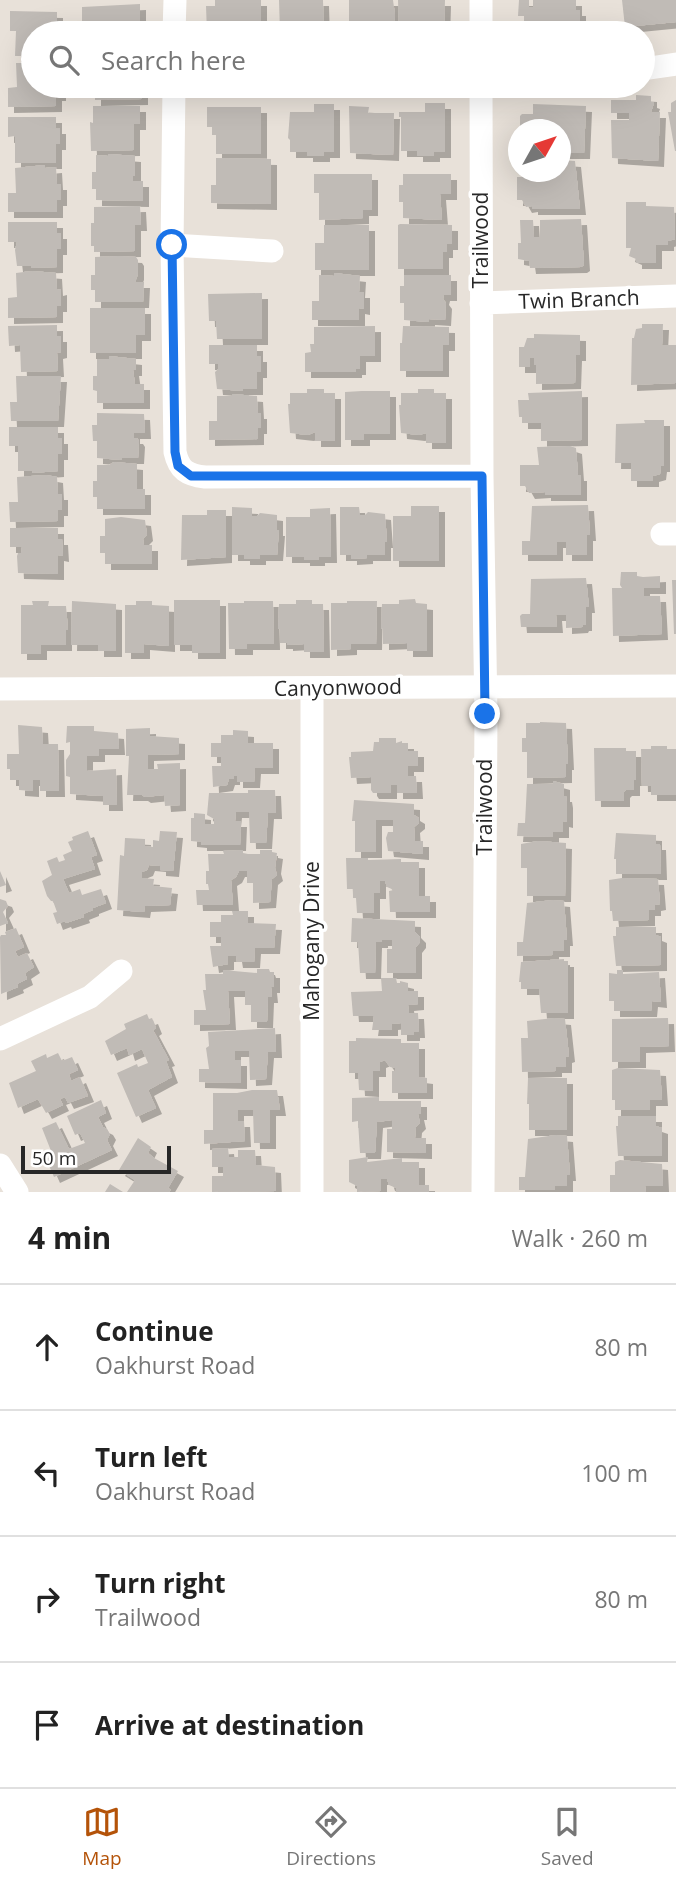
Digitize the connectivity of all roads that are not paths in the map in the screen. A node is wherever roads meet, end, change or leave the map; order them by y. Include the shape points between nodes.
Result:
1 (175, 0) edge
2 (481, 0) edge
3 (174, 21) edge
4 (481, 21) edge
5 (676, 64) edge
6 (655, 67) edge
7 (174, 98) edge
8 (481, 98) edge
9 (172, 245) junction
10 (272, 251) dead end
11 (676, 296) edge
12 (481, 303) junction
13 (482, 476) junction
14 (485, 686) junction
15 (676, 686) edge
16 (0, 689) edge
17 (312, 690) junction
18 (121, 971) dead end
19 (0, 1039) edge
20 (0, 1165) edge
21 (18, 1192) edge
22 (312, 1192) edge
23 (483, 1192) edge

1 - 3 street
2 - 4 street
5 - 6 street
7 - 9 street
8 - 12 street, Trailwood
9 - 10 street
9 - 13 street via 175,452 178,466 191,476
11 - 12 street, Twin Branch
12 - 13 street, Trailwood
13 - 14 street, Trailwood
14 - 15 street, Canyonwood
14 - 17 street, Canyonwood
14 - 23 street, Trailwood
16 - 17 street, Canyonwood
17 - 22 street, Mahogany Drive
18 - 19 street via 90,998
20 - 21 street

